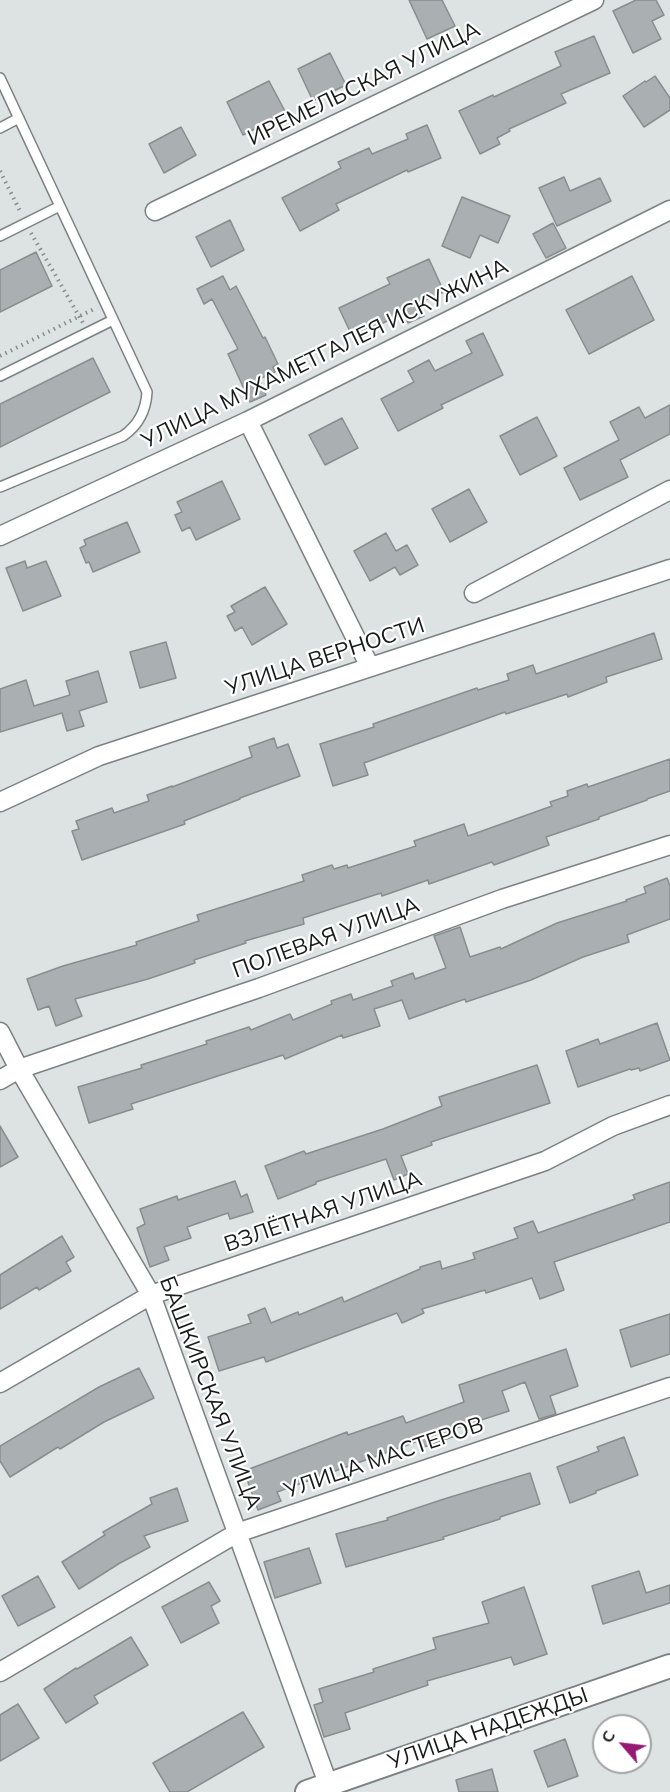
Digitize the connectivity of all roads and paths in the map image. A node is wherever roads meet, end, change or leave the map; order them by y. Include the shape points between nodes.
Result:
1 (594, 0) edge
2 (0, 78) edge
3 (19, 118) junction
4 (0, 128) edge
5 (0, 171) edge
6 (60, 206) junction
7 (670, 210) edge
8 (154, 211) dead end
9 (26, 223) junction
10 (0, 236) edge
11 (106, 303) junction
12 (79, 316) junction
13 (113, 320) junction
14 (88, 332) junction
15 (0, 356) edge
16 (0, 376) edge
17 (248, 422) junction
18 (0, 487) edge
19 (670, 490) edge
20 (0, 536) edge
21 (670, 568) edge
22 (474, 593) dead end
23 (370, 667) junction
24 (0, 802) edge
25 (670, 845) edge
26 (0, 1032) edge
27 (19, 1069) junction
28 (0, 1080) edge
29 (670, 1105) edge
30 (152, 1295) junction
31 (0, 1383) edge
32 (670, 1387) edge
33 (237, 1533) junction
34 (670, 1666) edge
35 (0, 1672) edge
36 (330, 1788) edge
37 (307, 1792) edge

1 - 8 street, ИРЕМЕЛЬСКАЯ УЛИЦА
2 - 3 lane
3 - 4 lane
3 - 6 lane
5 - 9 path
6 - 9 lane
6 - 11 lane
7 - 17 street, УЛИЦА МУХАМЕТГАЛЕЯ ИСКУЖИНА
9 - 10 lane
9 - 12 path
11 - 12 path
11 - 13 lane
12 - 14 path
12 - 15 path
13 - 14 lane
13 - 18 lane via 147,392 136,424 123,435
14 - 16 lane
17 - 20 street, УЛИЦА МУХАМЕТГАЛЕЯ ИСКУЖИНА
17 - 23 street
19 - 22 street
21 - 23 street, УЛИЦА ВЕРНОСТИ
23 - 24 street, УЛИЦА ВЕРНОСТИ via 99,756
25 - 27 street, ПОЛЕВАЯ УЛИЦА via 502,899 260,988
26 - 27 street, БАШКИРСКАЯ УЛИЦА
27 - 28 street, ПОЛЕВАЯ УЛИЦА
27 - 30 street, БАШКИРСКАЯ УЛИЦА
29 - 30 street, ВЗЛЁТНАЯ УЛИЦА via 613,1126 545,1161
30 - 31 street, ВЗЛЁТНАЯ УЛИЦА
30 - 33 street, БАШКИРСКАЯ УЛИЦА
32 - 33 street, УЛИЦА МАСТЕРОВ
33 - 35 street, УЛИЦА МАСТЕРОВ
33 - 36 street, БАШКИРСКАЯ УЛИЦА
34 - 36 street, УЛИЦА НАДЕЖДЫ
36 - 37 street, УЛИЦА НАДЕЖДЫ

